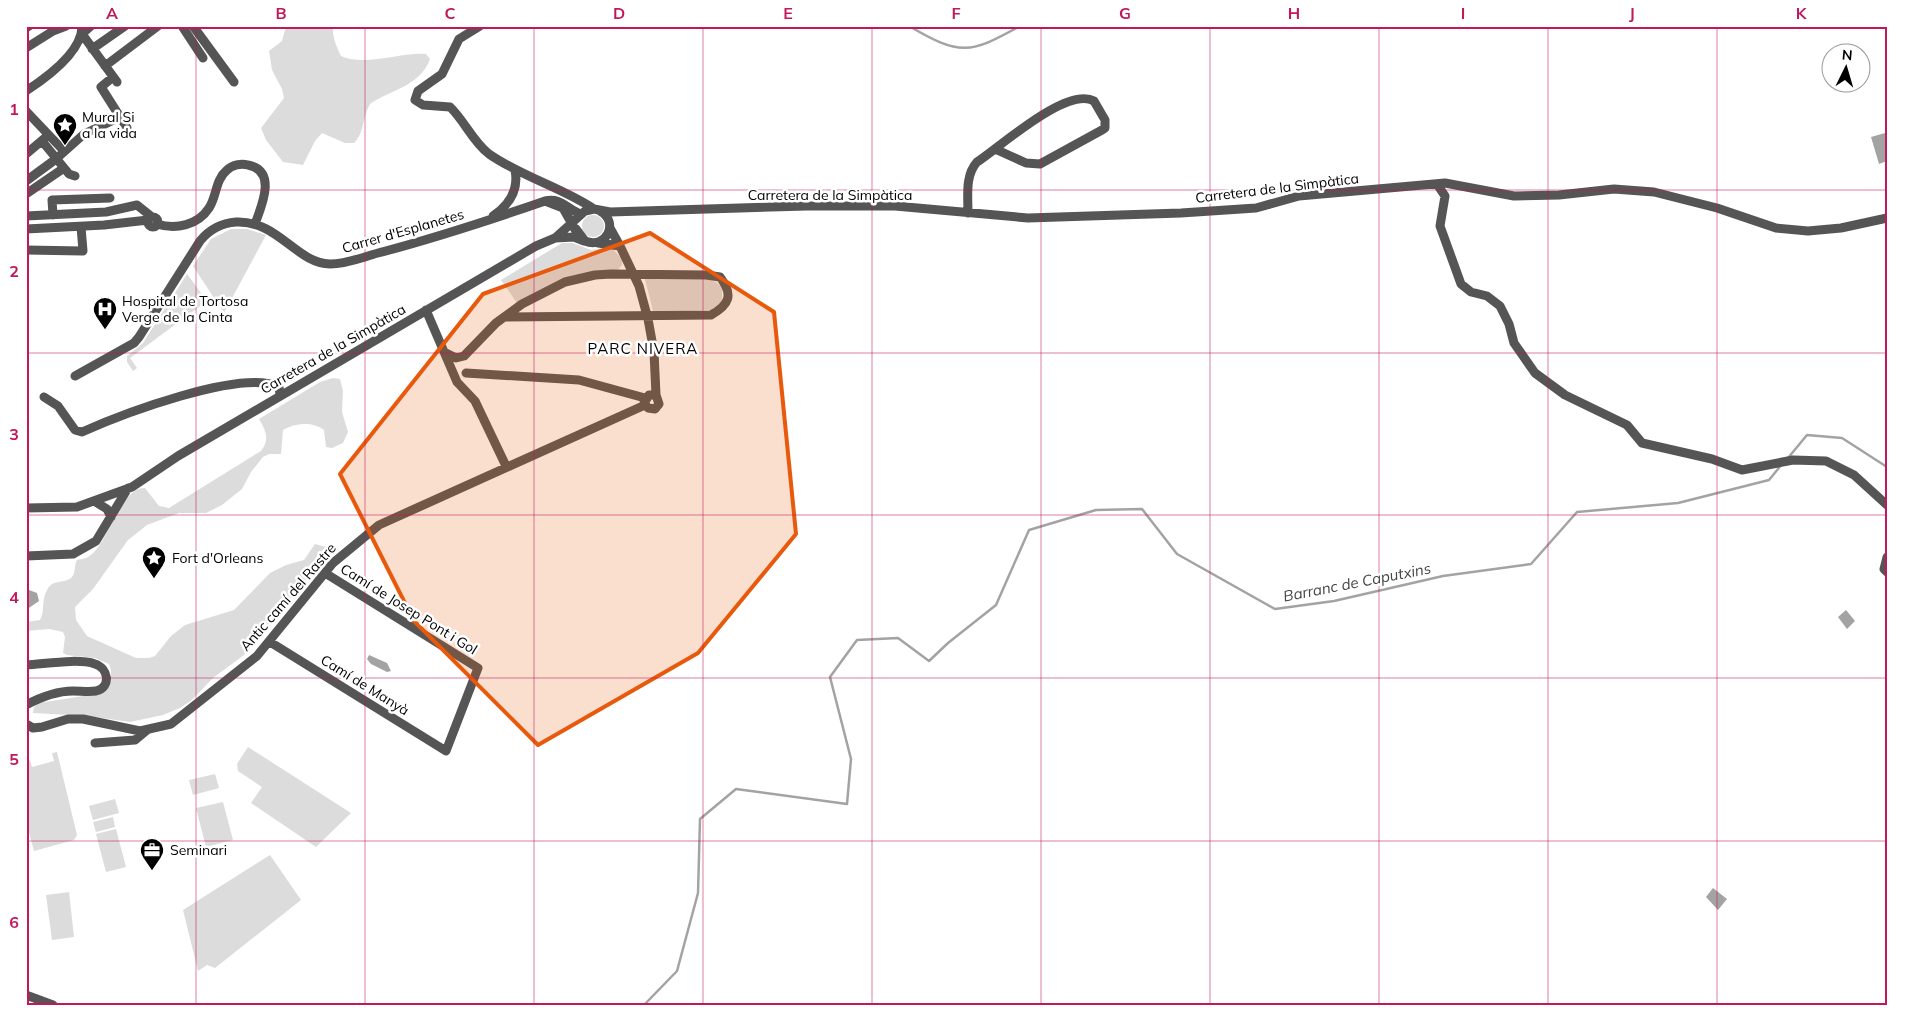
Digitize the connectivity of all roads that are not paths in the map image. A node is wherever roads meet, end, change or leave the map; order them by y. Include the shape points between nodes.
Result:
1 (66, 26) edge
2 (91, 26) edge
3 (125, 26) edge
4 (158, 26) edge
5 (182, 26) edge
6 (194, 26) edge
7 (480, 26) edge
8 (82, 30) edge
9 (26, 48) edge
10 (92, 49) junction
11 (203, 58) dead end
12 (106, 66) junction
13 (234, 82) dead end
14 (26, 91) edge
15 (26, 111) edge
16 (120, 117) junction
17 (127, 128) dead end
18 (45, 138) junction
19 (996, 149) junction
20 (64, 151) junction
21 (26, 154) edge
22 (56, 159) junction
23 (64, 168) junction
24 (515, 170) junction
25 (76, 176) dead end
26 (26, 181) edge
27 (1437, 184) junction
28 (26, 194) edge
29 (110, 198) dead end
30 (577, 198) junction
31 (597, 210) junction
32 (633, 211) junction
33 (968, 213) junction
34 (53, 215) junction
35 (26, 216) edge
36 (579, 216) junction
37 (1887, 218) edge
38 (153, 220) junction
39 (486, 221) junction
40 (255, 224) junction
41 (610, 226) junction
42 (81, 227) junction
43 (26, 229) edge
44 (555, 238) junction
45 (585, 241) junction
46 (598, 243) junction
47 (620, 246) junction
48 (26, 250) edge
49 (634, 274) junction
50 (426, 310) junction
51 (647, 316) junction
52 (505, 317) junction
53 (463, 367) junction
54 (75, 376) dead end
55 (280, 395) junction
56 (656, 395) junction
57 (44, 396) dead end
58 (645, 401) junction
59 (506, 466) junction
60 (128, 488) junction
61 (94, 501) junction
62 (1887, 505) edge
63 (26, 508) edge
64 (111, 517) junction
65 (26, 556) edge
66 (1887, 556) edge
67 (1887, 572) edge
68 (325, 573) junction
69 (270, 642) junction
70 (26, 665) edge
71 (26, 706) edge
72 (26, 724) edge
73 (147, 730) junction
74 (95, 743) dead end
75 (446, 752) joint
76 (26, 995) edge
77 (53, 1005) edge

1 - 9 street
2 - 8 street
3 - 10 street
4 - 12 street
5 - 11 street
6 - 13 street
7 - 24 street via 458,39 442,74 418,91 415,100 423,105 450,107 487,152
8 - 10 street
8 - 14 street via 64,62
10 - 12 street
12 - 16 street via 115,80 101,88
15 - 18 street
16 - 17 street
16 - 20 street via 84,134
18 - 20 street
18 - 21 street
18 - 22 street
19 - 19 street via 1056,107 1075,99 1094,101 1106,124 1102,130 1040,164 1026,163
19 - 33 street via 970,171
20 - 22 street
22 - 23 street
22 - 26 street
23 - 25 street
23 - 28 street
24 - 30 street
24 - 39 street via 517,182 514,193 501,210
27 - 33 street, Carretera de la Simpàtica via 1300,196 1256,208 1216,212 1028,218
27 - 37 street, Carretera de la Simpàtica via 1502,196 1559,195 1614,189 1654,192 1776,228 1808,232
27 - 62 street via 1445,196 1440,226 1461,284 1500,306 1514,343 1536,372 1565,395 1627,425 1642,443 1712,458 1742,470 1793,460 1826,461 1854,475
29 - 34 street via 52,200
30 - 31 street
30 - 36 street
31 - 32 street, Carretera de la Simpàtica
31 - 36 street
31 - 41 street via 606,216
32 - 33 street, Carretera de la Simpàtica via 866,206
32 - 41 street, Carretera de la Simpàtica via 622,215
34 - 35 street
34 - 38 street via 106,212 138,205
36 - 39 street, Carrer d'Esplanetes via 560,201 545,201
36 - 44 street, Carretera de la Simpàtica
36 - 45 street via 577,233
38 - 40 street via 176,227 194,221 209,208 226,171 240,164 260,171 265,181 266,193
38 - 42 street
39 - 40 street, Carrer d'Esplanetes via 343,263 319,262 272,231
40 - 54 street, Carrer d'Esplanetes via 233,222 207,233 139,337
41 - 46 street via 606,238
41 - 47 street
42 - 43 street
42 - 48 street via 83,251
44 - 45 street, Carretera de la Simpàtica via 574,237
44 - 50 street, Carretera de la Simpàtica
45 - 46 street
46 - 47 street
47 - 49 street
49 - 51 street
49 - 51 street via 706,274 720,277 726,285 728,297 723,308 712,315
49 - 52 street via 596,275 565,282 535,296
50 - 53 street via 446,353
50 - 55 street, Carretera de la Simpàtica
51 - 52 street
51 - 56 street via 654,352
52 - 53 street via 487,332
53 - 58 street via 579,380
53 - 59 street via 458,382 475,402
55 - 57 street via 279,387 268,383 233,385 134,411 82,432 75,430 58,406
55 - 60 street, Carretera de la Simpàtica
56 - 58 street via 651,394
56 - 58 street via 657,407 650,409
58 - 59 street, Antic camí del Rastre
59 - 68 street, Antic camí del Rastre via 379,525 342,554
60 - 61 street, Carretera de la Simpàtica
60 - 64 street
61 - 63 street, Carretera de la Simpàtica via 77,507
61 - 64 street
64 - 65 street via 96,541 74,554
66 - 67 street via 1884,569
68 - 69 street, Antic camí del Rastre
68 - 75 street, Camí de Josep Pont i Gol via 478,668
69 - 73 street, Antic camí del Rastre via 178,721
69 - 75 street, Camí de Manyà
70 - 71 street via 89,662 103,668 107,681 97,691 58,692
72 - 73 street via 33,728 42,727 76,718
73 - 74 street, Antic camí del Rastre via 135,740
76 - 77 street

